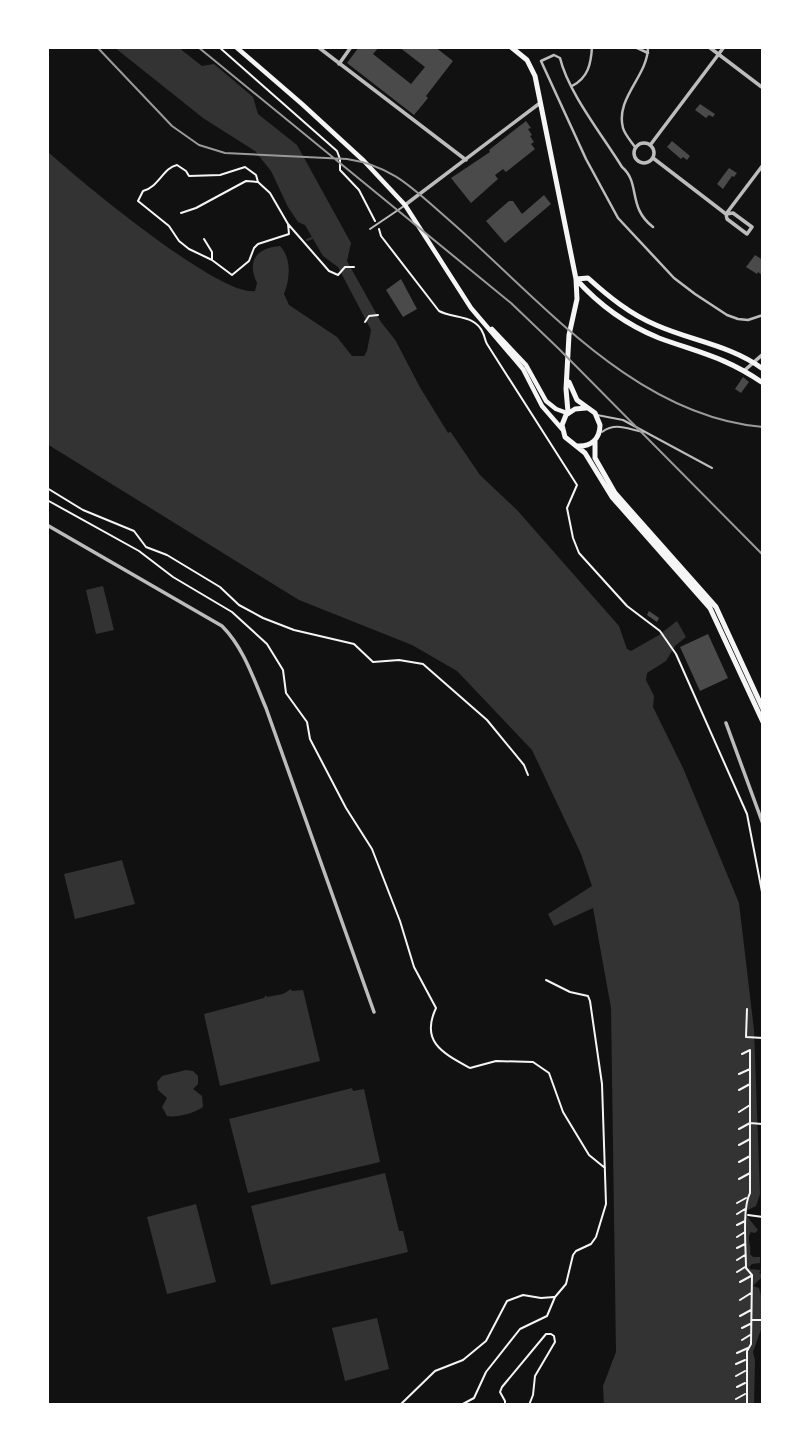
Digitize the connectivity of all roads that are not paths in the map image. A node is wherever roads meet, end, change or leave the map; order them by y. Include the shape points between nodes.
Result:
1 (236, 47) edge
2 (318, 47) edge
3 (351, 47) edge
4 (512, 47) edge
5 (592, 47) edge
6 (635, 47) edge
7 (648, 47) edge
8 (709, 47) edge
9 (724, 47) edge
10 (648, 53) junction
11 (719, 54) junction
12 (339, 64) junction
13 (572, 86) junction
14 (763, 88) edge
15 (540, 102) junction
16 (651, 144) junction
17 (635, 147) junction
18 (653, 158) junction
19 (466, 160) junction
20 (763, 165) edge
21 (405, 205) junction
22 (726, 214) junction
23 (653, 227) dead end
24 (370, 229) dead end
25 (576, 279) junction
26 (763, 315) edge
27 (483, 322) junction
28 (763, 354) edge
29 (753, 362) junction
30 (763, 369) edge
31 (745, 370) junction
32 (568, 379) junction
33 (763, 383) edge
34 (586, 408) junction
35 (568, 413) junction
36 (596, 415) junction
37 (562, 429) junction
38 (644, 433) junction
39 (597, 438) junction
40 (575, 446) junction
41 (712, 468) dead end
42 (47, 525) edge
43 (763, 709) edge
44 (763, 722) edge
45 (726, 723) dead end
46 (763, 824) edge
47 (374, 1012) dead end

1 - 21 main road
2 - 12 street
3 - 12 street
4 - 15 main road via 531,66
5 - 13 street via 587,73
6 - 10 street
7 - 10 street
8 - 11 street
9 - 11 street
10 - 17 street via 622,117 624,131
11 - 14 street
11 - 16 street
12 - 19 street
13 - 23 street via 631,176 638,212
13 - 26 street via 558,56 541,61 618,218 674,278 727,315 748,320
15 - 19 street
15 - 25 main road
16 - 17 street
16 - 18 street
17 - 18 street via 637,160 644,163
18 - 22 street
19 - 21 street
20 - 22 street
21 - 24 lane
21 - 27 main road
22 - 22 street via 747,234 752,227 733,213
25 - 29 main road via 588,278 616,302 656,325 716,344
25 - 31 main road via 598,301 640,329
25 - 32 main road
27 - 35 main road via 526,365 549,404
27 - 37 main road via 527,374 542,406
28 - 29 street
29 - 30 main road
29 - 31 street
31 - 33 main road
32 - 34 main road via 575,397
32 - 35 main road
34 - 35 main road
34 - 36 main road
35 - 37 main road
36 - 38 lane via 623,420
36 - 39 main road via 600,425
37 - 40 main road
38 - 39 lane via 616,426
38 - 41 lane
39 - 40 main road via 588,445
39 - 43 main road via 595,458 615,493 716,607
40 - 44 main road via 588,457 612,498 710,608
42 - 47 street via 231,635 266,709
45 - 46 street

